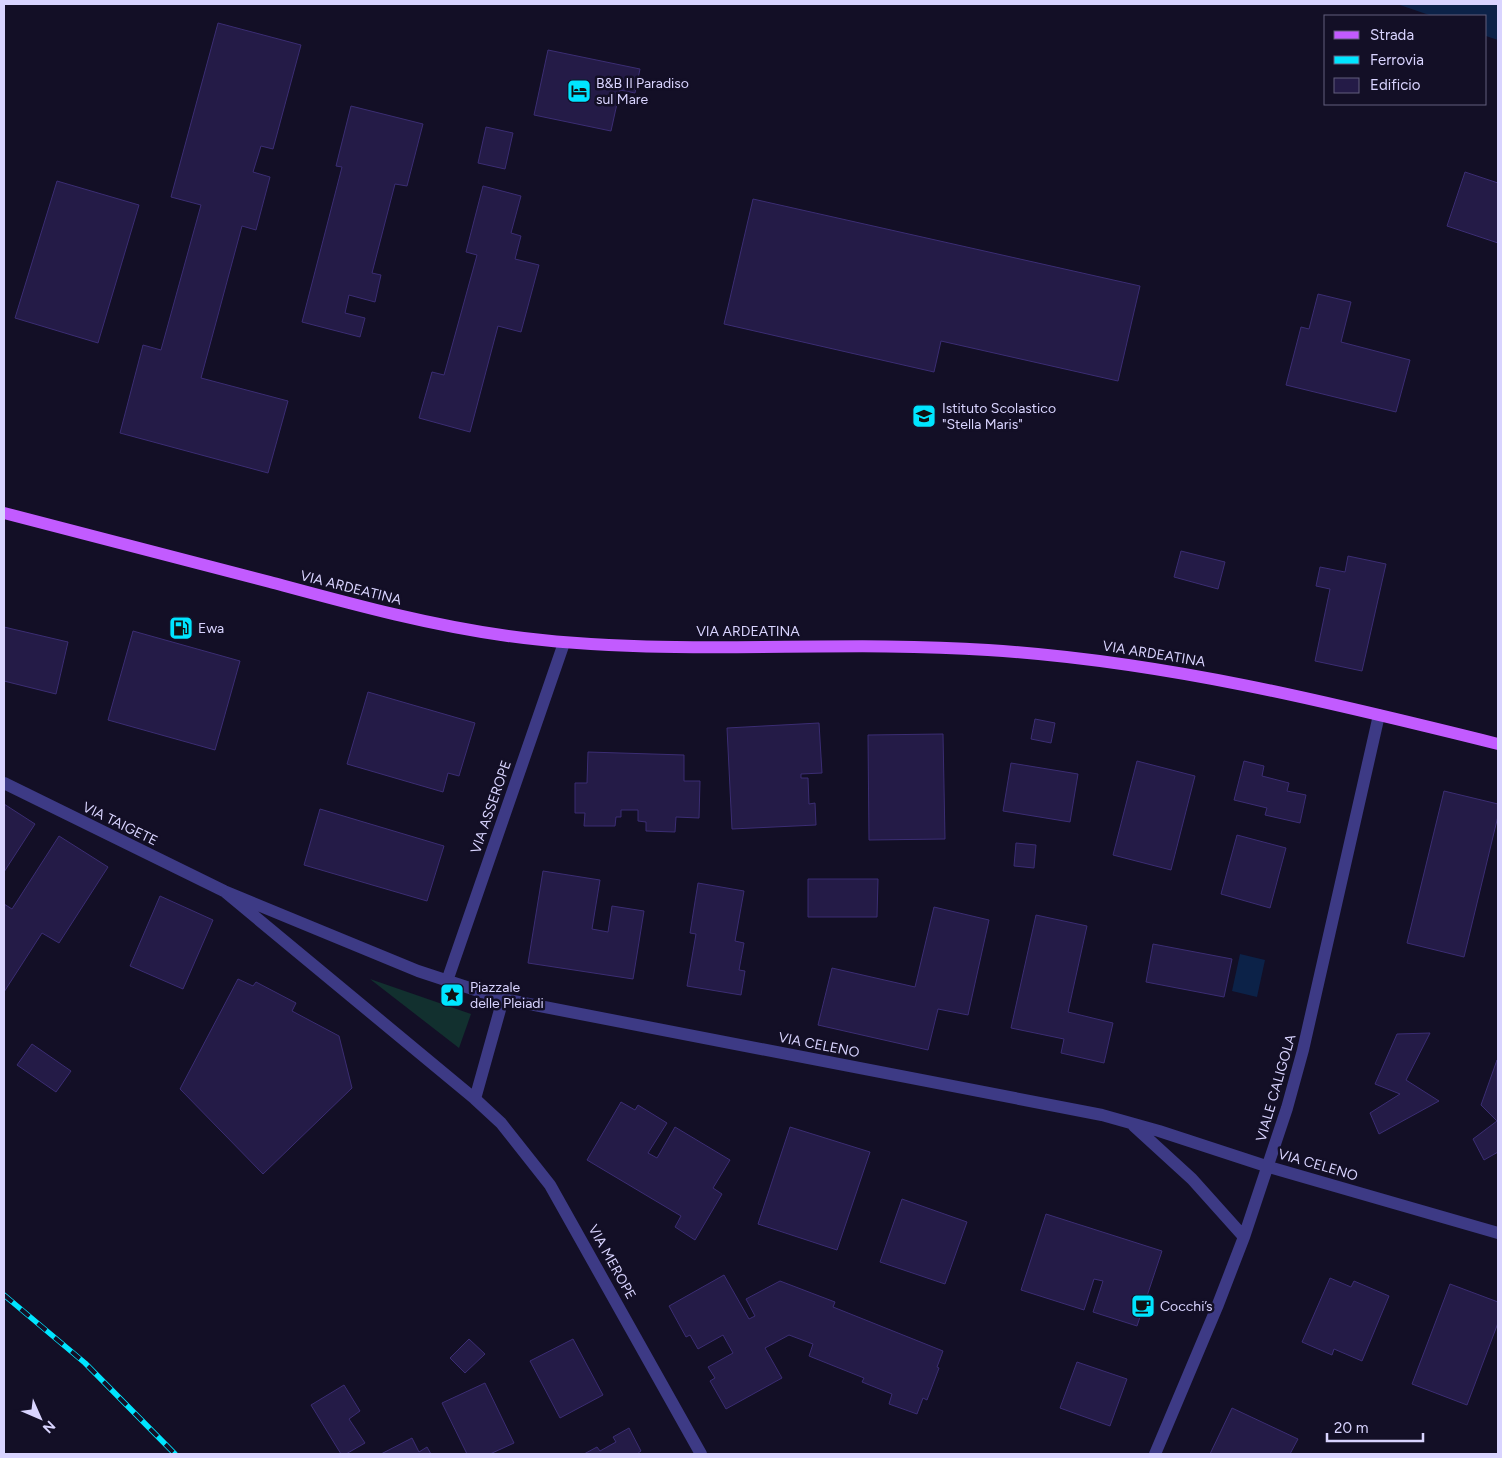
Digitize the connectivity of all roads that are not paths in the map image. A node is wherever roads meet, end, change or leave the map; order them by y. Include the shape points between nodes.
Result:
1 (4, 513) edge
2 (564, 643) junction
3 (1379, 715) junction
4 (1498, 744) edge
5 (4, 783) edge
6 (224, 891) junction
7 (446, 982) junction
8 (503, 999) junction
9 (475, 1099) junction
10 (1130, 1122) junction
11 (1269, 1167) junction
12 (1498, 1233) edge
13 (1244, 1237) junction
14 (702, 1454) edge
15 (1155, 1454) edge

1 - 2 main road, VIA ARDEATINA via 381,612 471,630
2 - 3 main road, VIA ARDEATINA via 664,647 987,649 1145,666
2 - 7 street, VIA ASSEROPE
3 - 4 main road, VIA ARDEATINA
3 - 11 street, VIALE CALIGOLA via 1303,1050
5 - 6 street, VIA TAIGETE
6 - 7 street
6 - 9 street
7 - 8 street
8 - 9 street
8 - 10 street, VIA CELENO
9 - 14 street, VIA MEROPE via 500,1123 550,1185
10 - 11 street, VIA CELENO
10 - 13 street, VIA CELENO via 1192,1178
11 - 12 street, VIA CELENO
11 - 13 street, VIALE CALIGOLA
13 - 15 street, VIALE CALIGOLA

